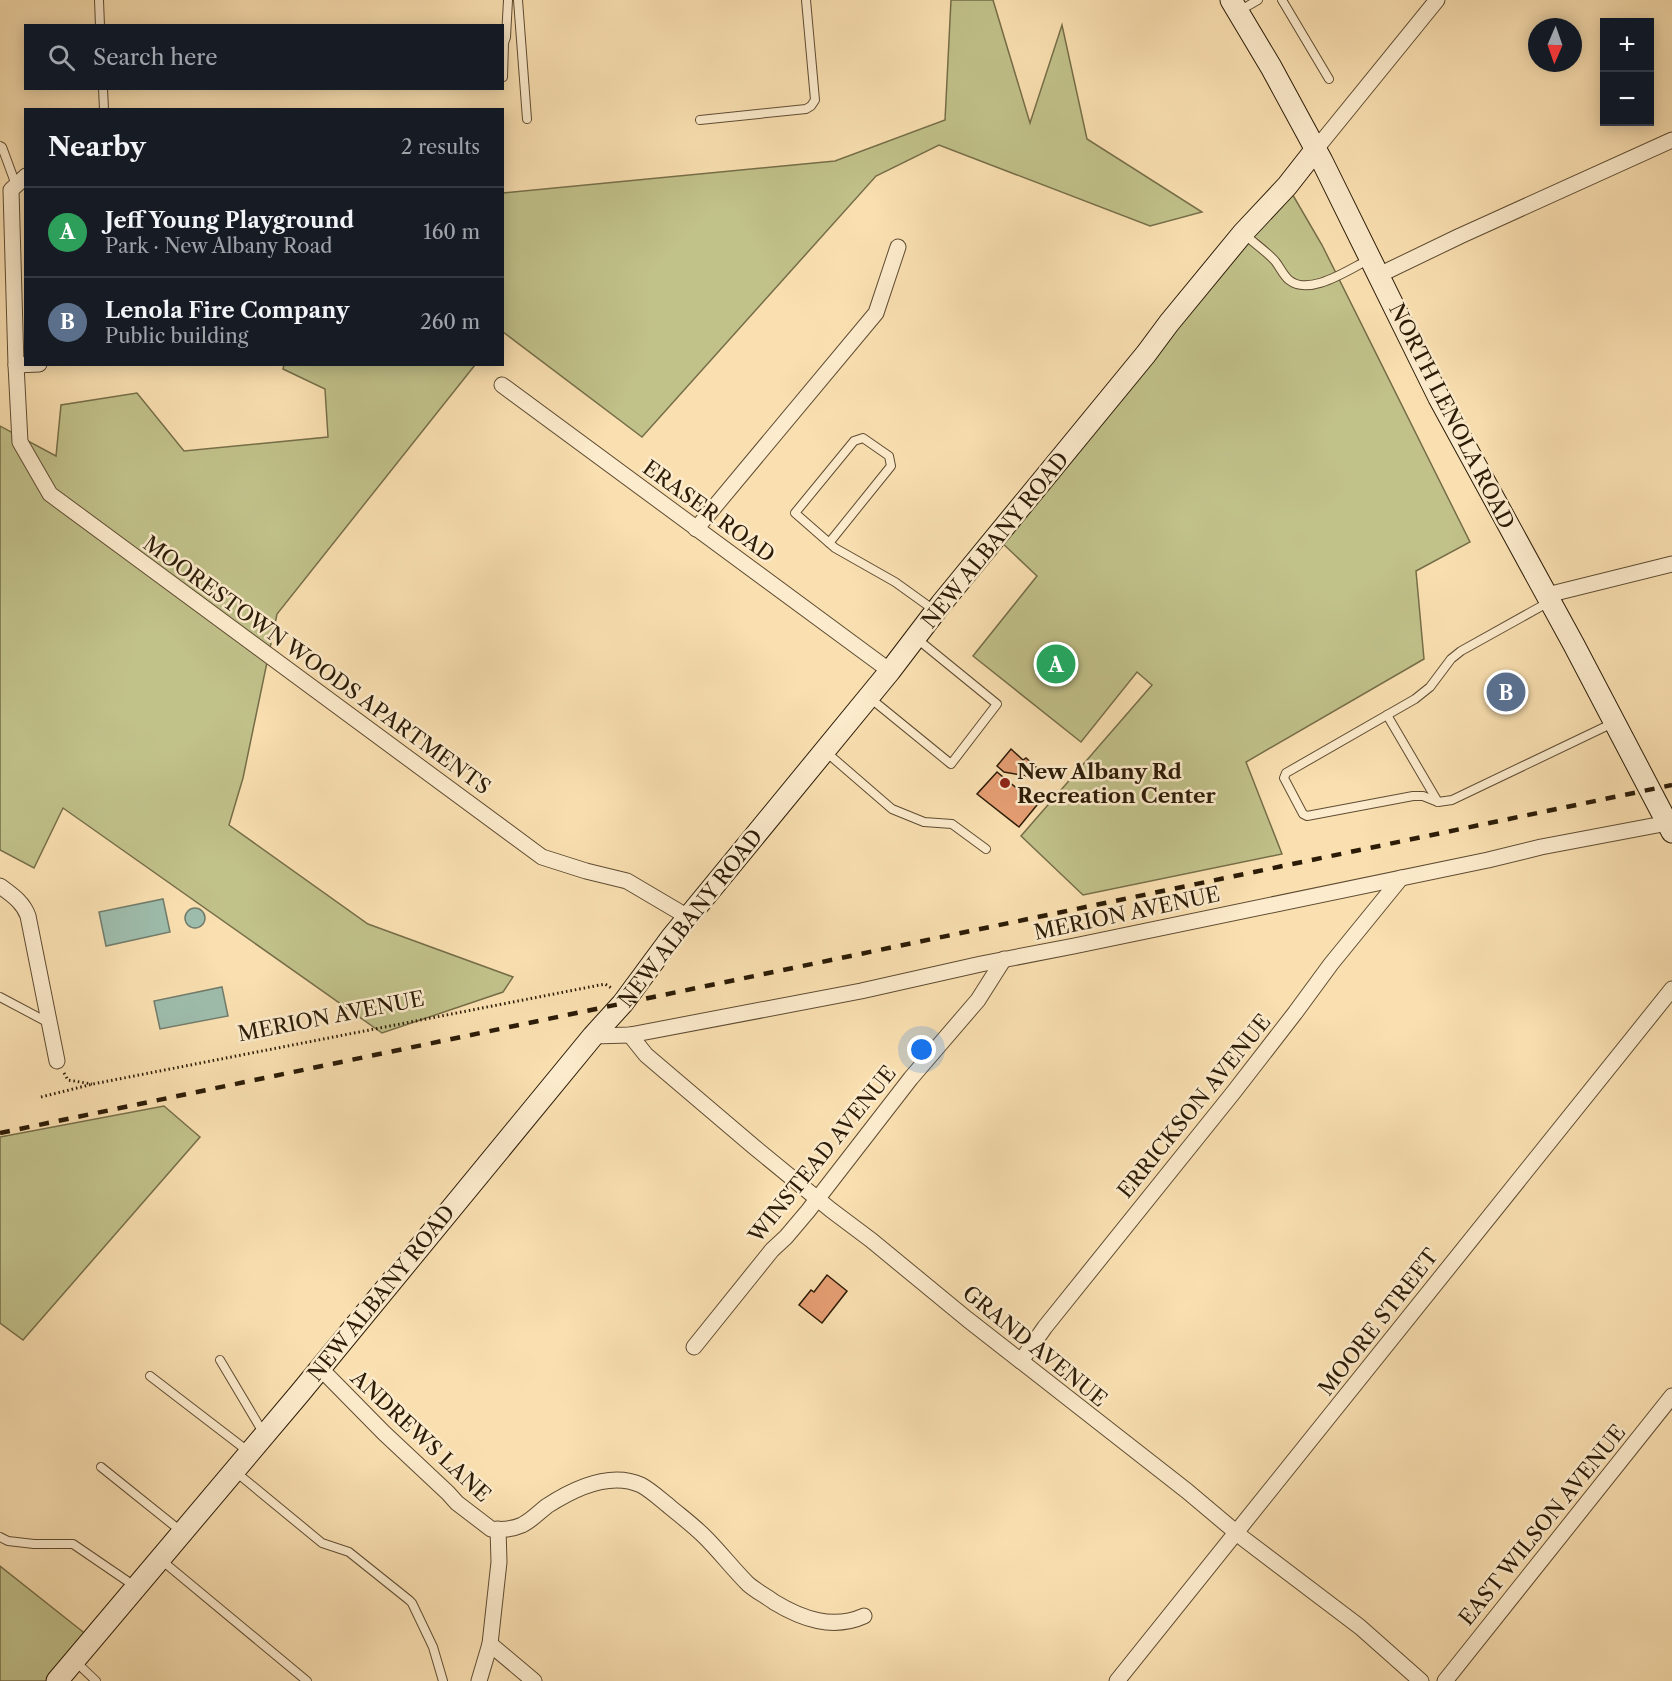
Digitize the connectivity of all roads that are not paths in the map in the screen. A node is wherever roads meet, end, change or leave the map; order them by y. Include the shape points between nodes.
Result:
1 (99, 0) edge
2 (508, 0) edge
3 (519, 0) edge
4 (806, 0) edge
5 (1258, 0) edge
6 (1282, 0) edge
7 (1437, 0) edge
8 (1235, 6) edge
9 (100, 24) edge
10 (504, 77) edge
11 (1329, 80) dead end
12 (103, 90) edge
13 (104, 108) edge
14 (527, 119) dead end
15 (700, 120) dead end
16 (1672, 140) edge
17 (0, 146) edge
18 (1316, 149) junction
19 (21, 181) edge
20 (1243, 233) junction
21 (898, 247) dead end
22 (1375, 267) junction
23 (16, 365) junction
24 (24, 365) edge
25 (502, 385) dead end
26 (696, 529) junction
27 (829, 543) junction
28 (1672, 564) edge
29 (1548, 598) junction
30 (936, 611) junction
31 (915, 638) junction
32 (890, 671) junction
33 (869, 697) junction
34 (1387, 715) junction
35 (1615, 722) junction
36 (825, 751) junction
37 (1438, 802) junction
38 (1670, 828) edge
39 (986, 849) dead end
40 (1401, 878) junction
41 (0, 886) edge
42 (688, 917) junction
43 (1004, 959) junction
44 (1672, 989) edge
45 (0, 997) edge
46 (49, 1023) junction
47 (630, 1035) junction
48 (593, 1036) junction
49 (57, 1061) road end
50 (818, 1197) junction
51 (694, 1347) dead end
52 (220, 1360) dead end
53 (1021, 1361) junction
54 (320, 1368) junction
55 (150, 1376) dead end
56 (1672, 1396) edge
57 (265, 1435) junction
58 (250, 1453) junction
59 (101, 1467) dead end
60 (235, 1471) junction
61 (498, 1529) junction
62 (1237, 1532) junction
63 (183, 1533) junction
64 (0, 1537) edge
65 (160, 1559) junction
66 (137, 1588) junction
67 (864, 1616) dead end
68 (490, 1644) junction
69 (75, 1662) junction
70 (57, 1681) edge
71 (96, 1681) edge
72 (307, 1681) edge
73 (443, 1681) edge
74 (479, 1681) edge
75 (534, 1681) edge
76 (1118, 1681) edge
77 (1421, 1681) edge
78 (1445, 1681) edge

1 - 9 lane
2 - 10 lane
3 - 14 lane
4 - 15 lane via 814,100 811,106
5 - 8 lane
6 - 11 lane
7 - 18 street
8 - 18 main road, NORTH LENOLA ROAD
12 - 13 lane
16 - 22 street
17 - 19 lane
18 - 20 main road, NEW ALBANY ROAD
18 - 22 main road, NORTH LENOLA ROAD
19 - 23 street, MOORESTOWN WOODS APARTMENTS via 10,190
20 - 22 lane via 1266,252 1290,281 1301,285 1313,286
20 - 30 main road, NEW ALBANY ROAD
21 - 26 street via 876,313
22 - 29 main road, NORTH LENOLA ROAD via 1440,398
23 - 24 street
23 - 42 street, MOORESTOWN WOODS APARTMENTS via 20,442 50,494 542,857 627,881
25 - 26 street, ERASER ROAD
26 - 32 street, ERASER ROAD
27 - 27 lane via 795,513 854,441 863,438 889,456 891,466
27 - 30 lane
28 - 29 street
29 - 34 lane via 1461,651 1430,687
29 - 35 main road, NORTH LENOLA ROAD
30 - 31 main road, NEW ALBANY ROAD
31 - 32 main road, NEW ALBANY ROAD
31 - 33 lane via 997,705 951,764
32 - 33 main road, NEW ALBANY ROAD
33 - 36 main road, NEW ALBANY ROAD
34 - 37 lane
34 - 37 lane via 1286,774 1284,778 1303,814 1413,796
35 - 37 lane via 1452,800
35 - 38 main road, NORTH LENOLA ROAD
36 - 39 lane via 892,809 924,822 952,824
36 - 42 main road, NEW ALBANY ROAD
38 - 40 street, MERION AVENUE via 1541,847
40 - 43 street, MERION AVENUE
40 - 53 street, ERRICKSON AVENUE
41 - 46 street via 25,907
42 - 48 main road, NEW ALBANY ROAD
43 - 47 street, MERION AVENUE
43 - 50 street, WINSTEAD AVENUE via 978,1000
44 - 62 street, MOORE STREET
45 - 46 lane
46 - 49 street
47 - 48 street, MERION AVENUE
47 - 50 street, GRAND AVENUE via 646,1056 675,1081
48 - 54 main road, NEW ALBANY ROAD
50 - 51 street, WINSTEAD AVENUE
50 - 53 street, GRAND AVENUE
52 - 57 lane
53 - 62 street, GRAND AVENUE
54 - 57 main road, NEW ALBANY ROAD
54 - 61 street, ANDREWS LANE via 457,1503 491,1529
55 - 58 lane
56 - 78 street, EAST WILSON AVENUE
57 - 58 main road, NEW ALBANY ROAD
58 - 60 main road, NEW ALBANY ROAD
59 - 63 lane
60 - 63 main road, NEW ALBANY ROAD
60 - 73 lane via 322,1543 349,1551 412,1603 433,1647
61 - 67 street, ANDREWS LANE via 520,1526 573,1490 589,1485 605,1481 640,1485 705,1538 749,1585 790,1611 813,1621 842,1623
61 - 68 street via 499,1563
62 - 76 street, MOORE STREET
62 - 77 street, GRAND AVENUE via 1360,1627
63 - 65 main road, NEW ALBANY ROAD
64 - 66 lane via 34,1544 73,1544
65 - 66 main road, NEW ALBANY ROAD
65 - 72 lane
66 - 69 main road, NEW ALBANY ROAD
68 - 74 street
68 - 75 street
69 - 70 main road, NEW ALBANY ROAD
69 - 71 lane

